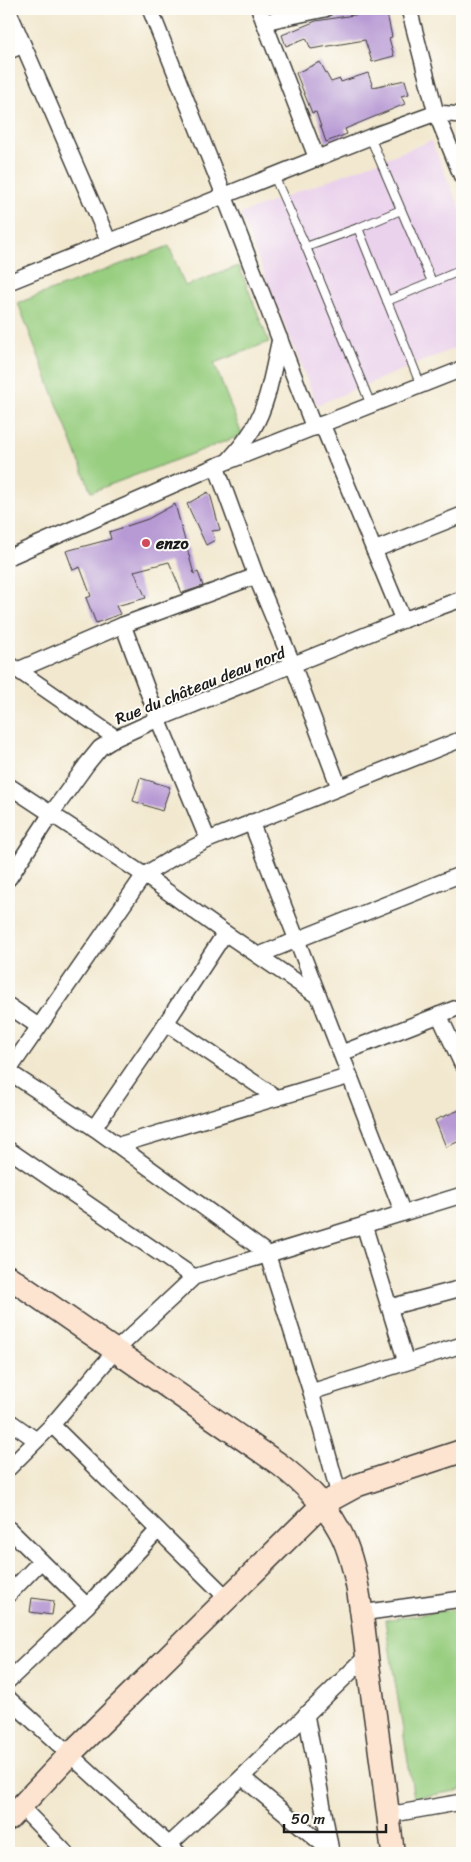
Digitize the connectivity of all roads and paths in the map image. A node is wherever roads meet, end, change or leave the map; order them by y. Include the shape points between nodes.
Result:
1 (19, 9) edge
2 (150, 9) edge
3 (325, 9) edge
4 (409, 9) edge
5 (9, 12) edge
6 (262, 15) edge
7 (23, 45) junction
8 (9, 51) edge
9 (436, 113) junction
10 (462, 115) edge
11 (370, 137) junction
12 (317, 159) junction
13 (274, 176) junction
14 (462, 177) edge
15 (224, 195) junction
16 (401, 210) junction
17 (358, 228) junction
18 (109, 242) junction
19 (306, 247) junction
20 (462, 270) edge
21 (9, 281) edge
22 (432, 282) junction
23 (387, 301) junction
24 (280, 339) junction
25 (462, 369) edge
26 (421, 386) junction
27 (371, 405) junction
28 (318, 426) junction
29 (221, 464) junction
30 (462, 515) edge
31 (374, 550) junction
32 (9, 557) edge
33 (256, 576) junction
34 (462, 599) edge
35 (403, 620) junction
36 (123, 625) junction
37 (293, 665) junction
38 (14, 667) edge
39 (158, 719) junction
40 (116, 738) junction
41 (461, 745) edge
42 (9, 786) edge
43 (339, 787) junction
44 (50, 814) junction
45 (251, 822) junction
46 (208, 840) junction
47 (462, 874) edge
48 (144, 875) junction
49 (9, 878) edge
50 (225, 933) junction
51 (297, 941) junction
52 (259, 955) junction
53 (319, 996) junction
54 (9, 1006) edge
55 (462, 1006) edge
56 (439, 1015) junction
57 (166, 1023) junction
58 (38, 1026) junction
59 (342, 1053) junction
60 (462, 1064) edge
61 (9, 1071) edge
62 (350, 1076) junction
63 (277, 1098) junction
64 (94, 1128) junction
65 (119, 1145) junction
66 (9, 1150) edge
67 (462, 1195) edge
68 (403, 1213) junction
69 (364, 1225) junction
70 (268, 1253) junction
71 (9, 1277) edge
72 (194, 1277) junction
73 (462, 1288) edge
74 (390, 1307) junction
75 (462, 1345) edge
76 (115, 1351) junction
77 (406, 1362) junction
78 (311, 1392) junction
79 (9, 1421) edge
80 (52, 1425) junction
81 (36, 1440) junction
82 (462, 1451) edge
83 (9, 1468) edge
84 (331, 1500) junction
85 (9, 1529) edge
86 (158, 1530) junction
87 (41, 1561) junction
88 (9, 1594) edge
89 (462, 1599) edge
90 (228, 1600) junction
91 (87, 1606) junction
92 (361, 1613) junction
93 (367, 1656) junction
94 (9, 1680) edge
95 (9, 1700) edge
96 (306, 1714) junction
97 (70, 1754) junction
98 (242, 1777) junction
99 (462, 1802) edge
100 (15, 1813) edge
101 (388, 1814) junction
102 (174, 1849) edge
103 (332, 1852) edge
104 (66, 1853) edge
105 (393, 1853) edge

1 - 5 street
2 - 15 street
3 - 6 street
4 - 9 street
5 - 7 street
6 - 12 street
7 - 8 street
7 - 18 street
9 - 10 street
9 - 11 street
9 - 14 street
11 - 12 street
11 - 16 lane
12 - 13 street
13 - 15 street
13 - 19 lane
15 - 18 street
15 - 24 street
16 - 17 lane
16 - 22 lane
17 - 19 lane
17 - 23 lane
18 - 21 street
19 - 27 lane
20 - 22 lane
22 - 23 lane
23 - 26 lane
24 - 28 street
24 - 29 street via 267,392 254,427 242,445
25 - 26 street
26 - 27 street
27 - 28 street
28 - 29 street
28 - 31 street
29 - 32 street
29 - 33 street
30 - 31 street
31 - 35 street
33 - 36 street
33 - 37 street
34 - 35 street, Rue du château deau nord
35 - 37 street, Rue du château deau nord
36 - 38 street
36 - 39 street
37 - 39 street, Rue du château deau nord
37 - 43 street
38 - 40 street
39 - 40 street, Rue du château deau nord
39 - 46 street
40 - 44 street, Rue du château deau nord via 100,748
41 - 43 street
42 - 44 street
43 - 45 street
44 - 48 street
44 - 49 street, Rue du château deau nord
45 - 46 street
45 - 51 street
46 - 48 street
47 - 51 street
48 - 50 street
48 - 58 street
50 - 52 street
50 - 57 street
51 - 52 street
51 - 53 street
52 - 53 street
53 - 59 street
54 - 58 street
55 - 56 street
56 - 59 street
56 - 60 street
57 - 63 street
57 - 64 street
58 - 61 street
59 - 62 street
61 - 64 street
62 - 63 street
62 - 68 street
63 - 65 street
64 - 65 street
65 - 70 street
66 - 72 street
67 - 68 street
68 - 69 street
69 - 70 street
69 - 74 street
70 - 72 street
70 - 78 street
71 - 76 main road
72 - 76 street
73 - 74 street
74 - 77 street
75 - 77 street
76 - 80 street
76 - 84 main road
77 - 78 street
78 - 84 street
79 - 81 street
80 - 81 street
80 - 86 street
81 - 83 street
82 - 84 main road via 358,1485
84 - 90 main road
84 - 92 main road via 349,1553
85 - 87 street
86 - 90 street
86 - 91 street
87 - 88 street
87 - 91 street
89 - 92 street
90 - 97 main road
91 - 94 street
92 - 93 main road
93 - 96 street
93 - 101 main road
95 - 97 street
96 - 98 street
96 - 103 street
97 - 100 main road
97 - 102 street
98 - 102 street
98 - 103 street
99 - 101 street
100 - 104 street
101 - 105 main road

